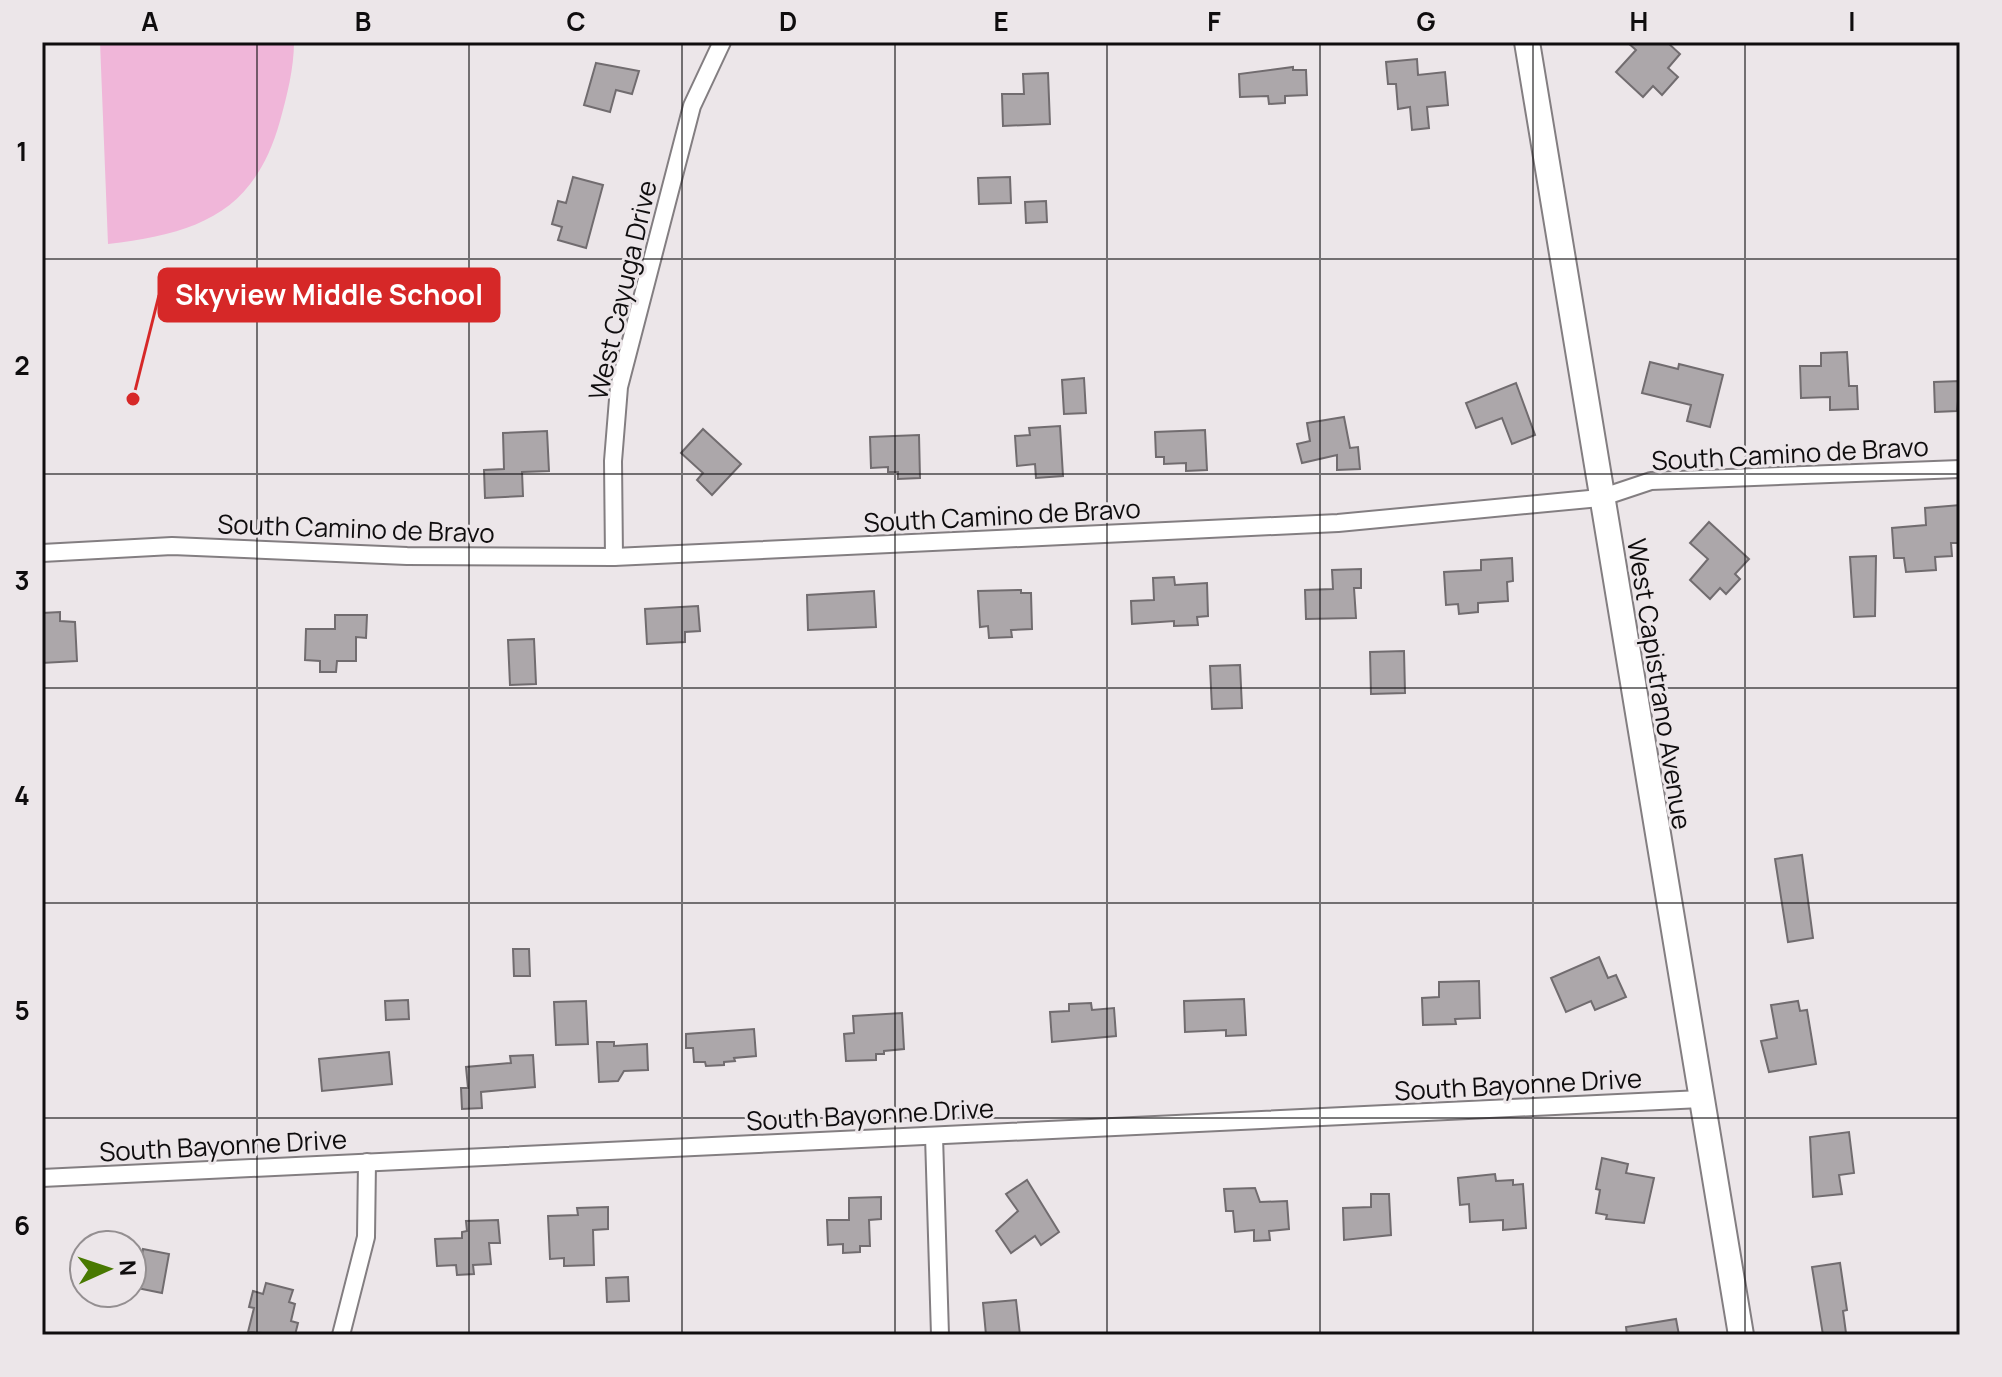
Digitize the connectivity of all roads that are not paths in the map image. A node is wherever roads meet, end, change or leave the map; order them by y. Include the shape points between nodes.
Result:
1 (722, 42) edge
2 (1527, 42) edge
3 (1960, 469) edge
4 (1600, 498) junction
5 (42, 553) edge
6 (614, 557) junction
7 (1701, 1099) junction
8 (934, 1136) junction
9 (367, 1162) junction
10 (42, 1178) edge
11 (341, 1335) edge
12 (940, 1335) edge
13 (1741, 1335) edge

1 - 6 street, West Cayuga Drive via 692,106 619,387
2 - 4 street, West Capistrano Avenue
3 - 4 street, South Camino de Bravo via 1651,481
4 - 6 street, South Camino de Bravo via 1338,523
4 - 7 street, West Capistrano Avenue
5 - 6 street, South Camino de Bravo via 172,546 407,556
7 - 8 street, South Bayonne Drive
7 - 13 street, West Capistrano Avenue
8 - 9 street, South Bayonne Drive
8 - 12 street
9 - 10 street, South Bayonne Drive
9 - 11 street via 366,1237

